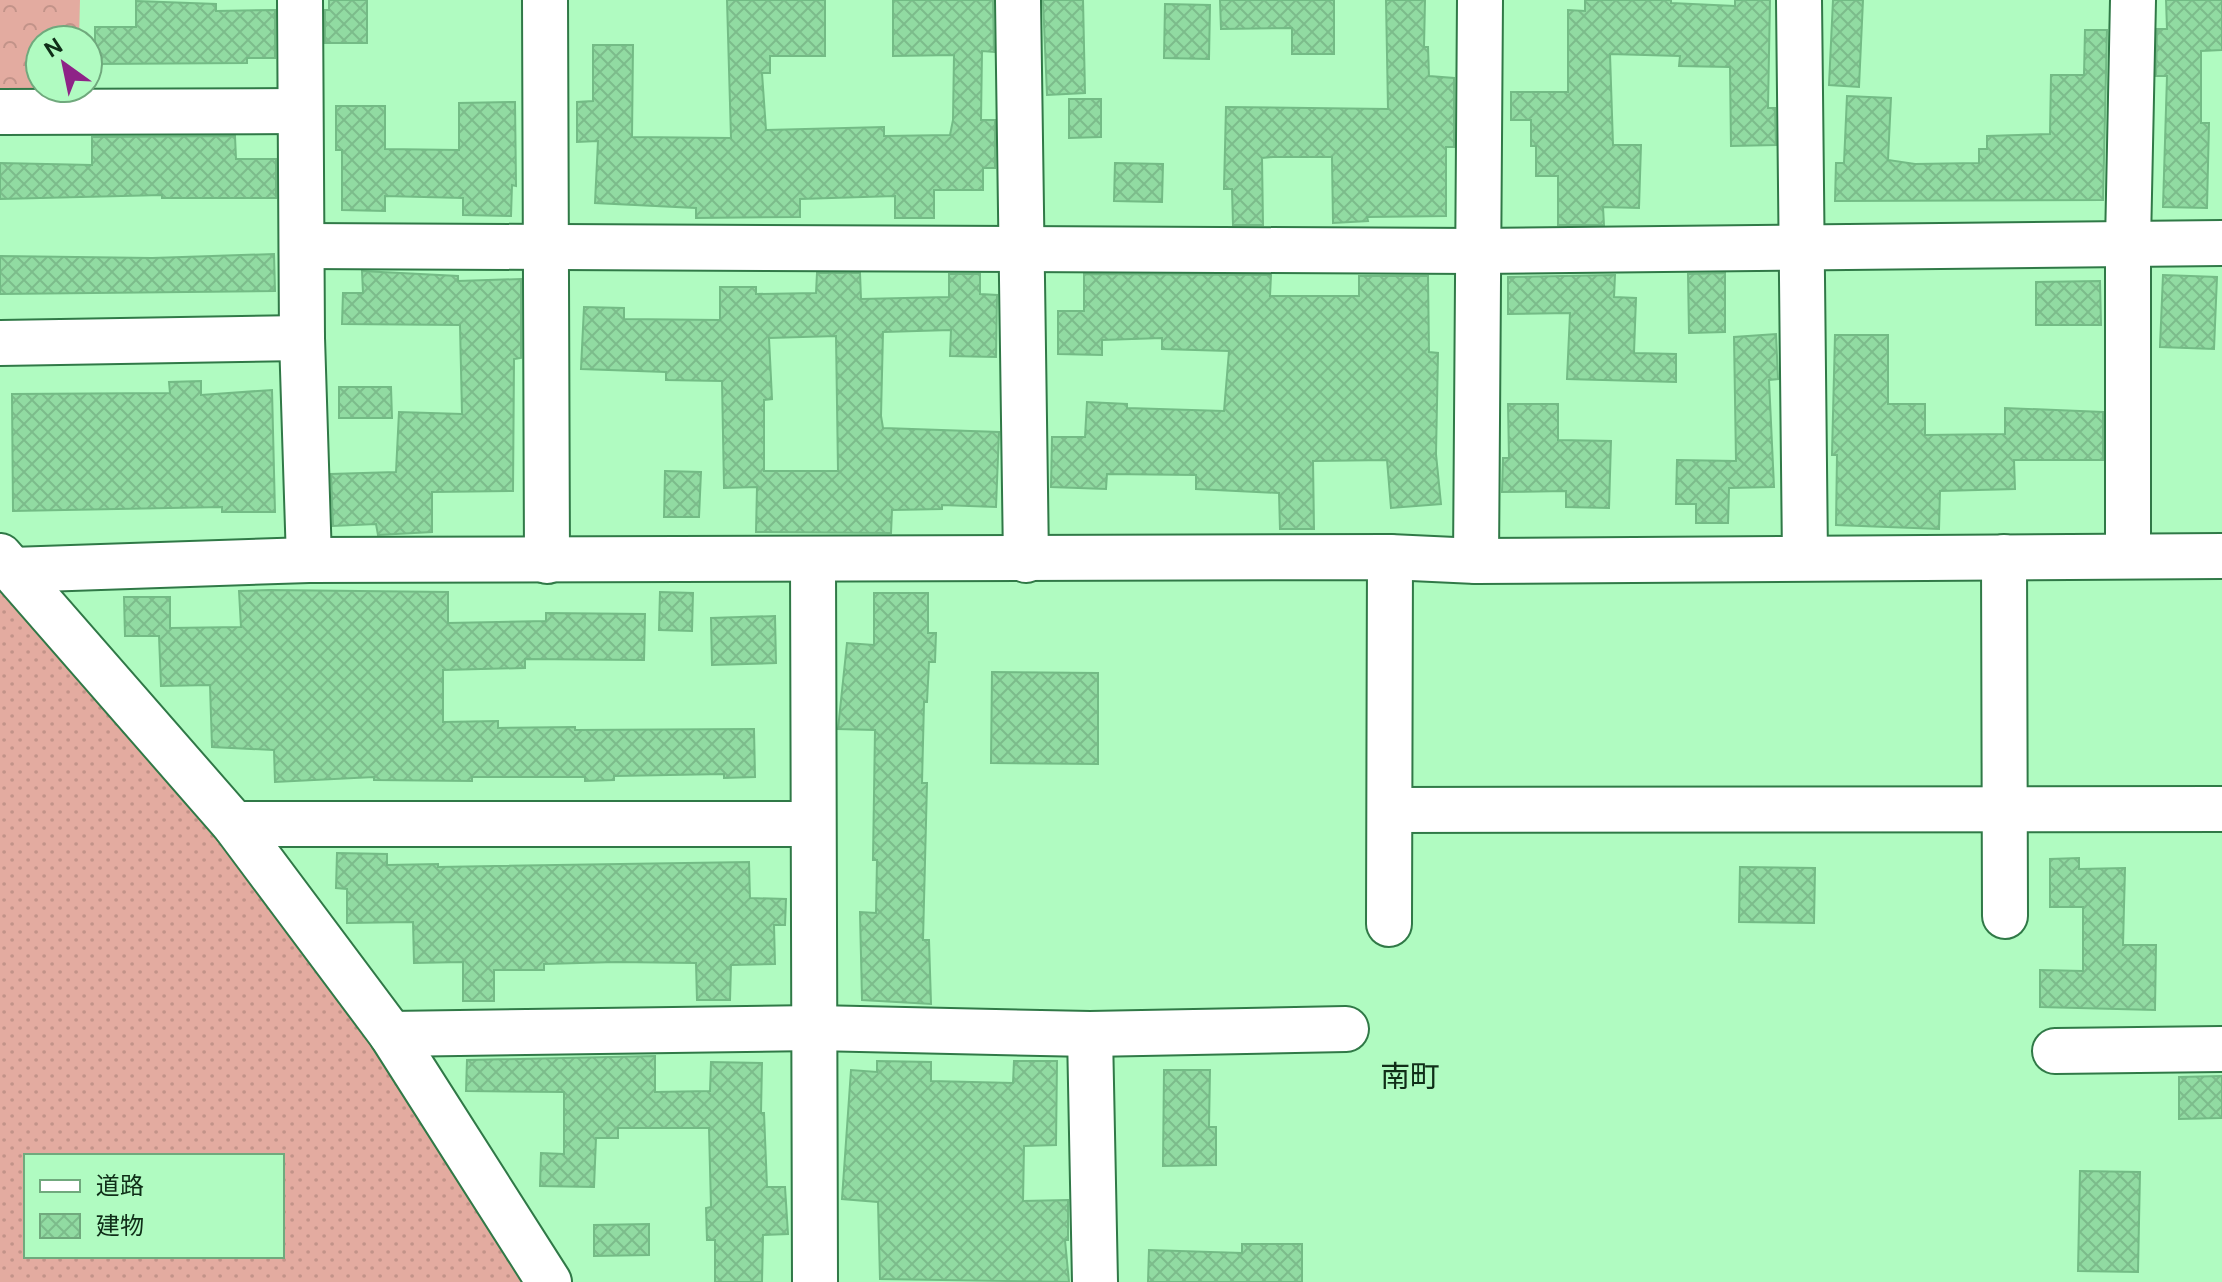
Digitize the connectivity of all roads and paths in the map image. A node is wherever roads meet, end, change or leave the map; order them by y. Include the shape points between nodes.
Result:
1 (300, 0) edge
2 (545, 0) edge
3 (1018, 0) edge
4 (1480, 0) edge
5 (1799, 0) edge
6 (2133, 0) edge
7 (300, 111) junction
8 (0, 112) edge
9 (2128, 243) junction
10 (2222, 243) edge
11 (303, 246) junction
12 (1803, 247) junction
13 (1022, 248) junction
14 (545, 249) junction
15 (1477, 251) junction
16 (302, 338) junction
17 (0, 343) edge
18 (2128, 556) junction
19 (2222, 556) edge
20 (1390, 557) junction
21 (2004, 557) junction
22 (1805, 558) junction
23 (309, 560) junction
24 (1026, 560) junction
25 (547, 561) junction
26 (813, 561) junction
27 (1476, 561) junction
28 (6, 563) edge
29 (2222, 809) edge
30 (1392, 810) junction
31 (2006, 811) junction
32 (234, 824) junction
33 (811, 824) junction
34 (2005, 916) dead end
35 (1389, 924) dead end
36 (815, 1028) junction
37 (1346, 1029) dead end
38 (391, 1034) junction
39 (1090, 1034) junction
40 (2222, 1049) edge
41 (2055, 1051) dead end
42 (549, 1282) edge
43 (815, 1282) edge
44 (1095, 1282) edge

1 - 7 street
2 - 14 street
3 - 13 street
4 - 15 street
5 - 12 street
6 - 9 street
7 - 8 street
7 - 11 street
9 - 10 street
9 - 12 street
9 - 18 street
11 - 14 street
11 - 16 street
12 - 15 street
12 - 22 street
13 - 14 street
13 - 15 street
13 - 24 street
14 - 25 street
15 - 27 street
16 - 17 street
16 - 23 street
18 - 19 street
18 - 21 street
20 - 24 street
20 - 27 street
20 - 30 street
21 - 22 street
21 - 31 street
22 - 27 street
23 - 25 street
23 - 28 street
24 - 26 street
25 - 26 street
26 - 33 street
28 - 32 street
29 - 31 street
30 - 31 street
30 - 35 street
31 - 34 street
32 - 33 street
32 - 38 street
33 - 36 street
36 - 38 street
36 - 39 street
36 - 43 street
37 - 39 street
38 - 42 street
39 - 44 street
40 - 41 street

